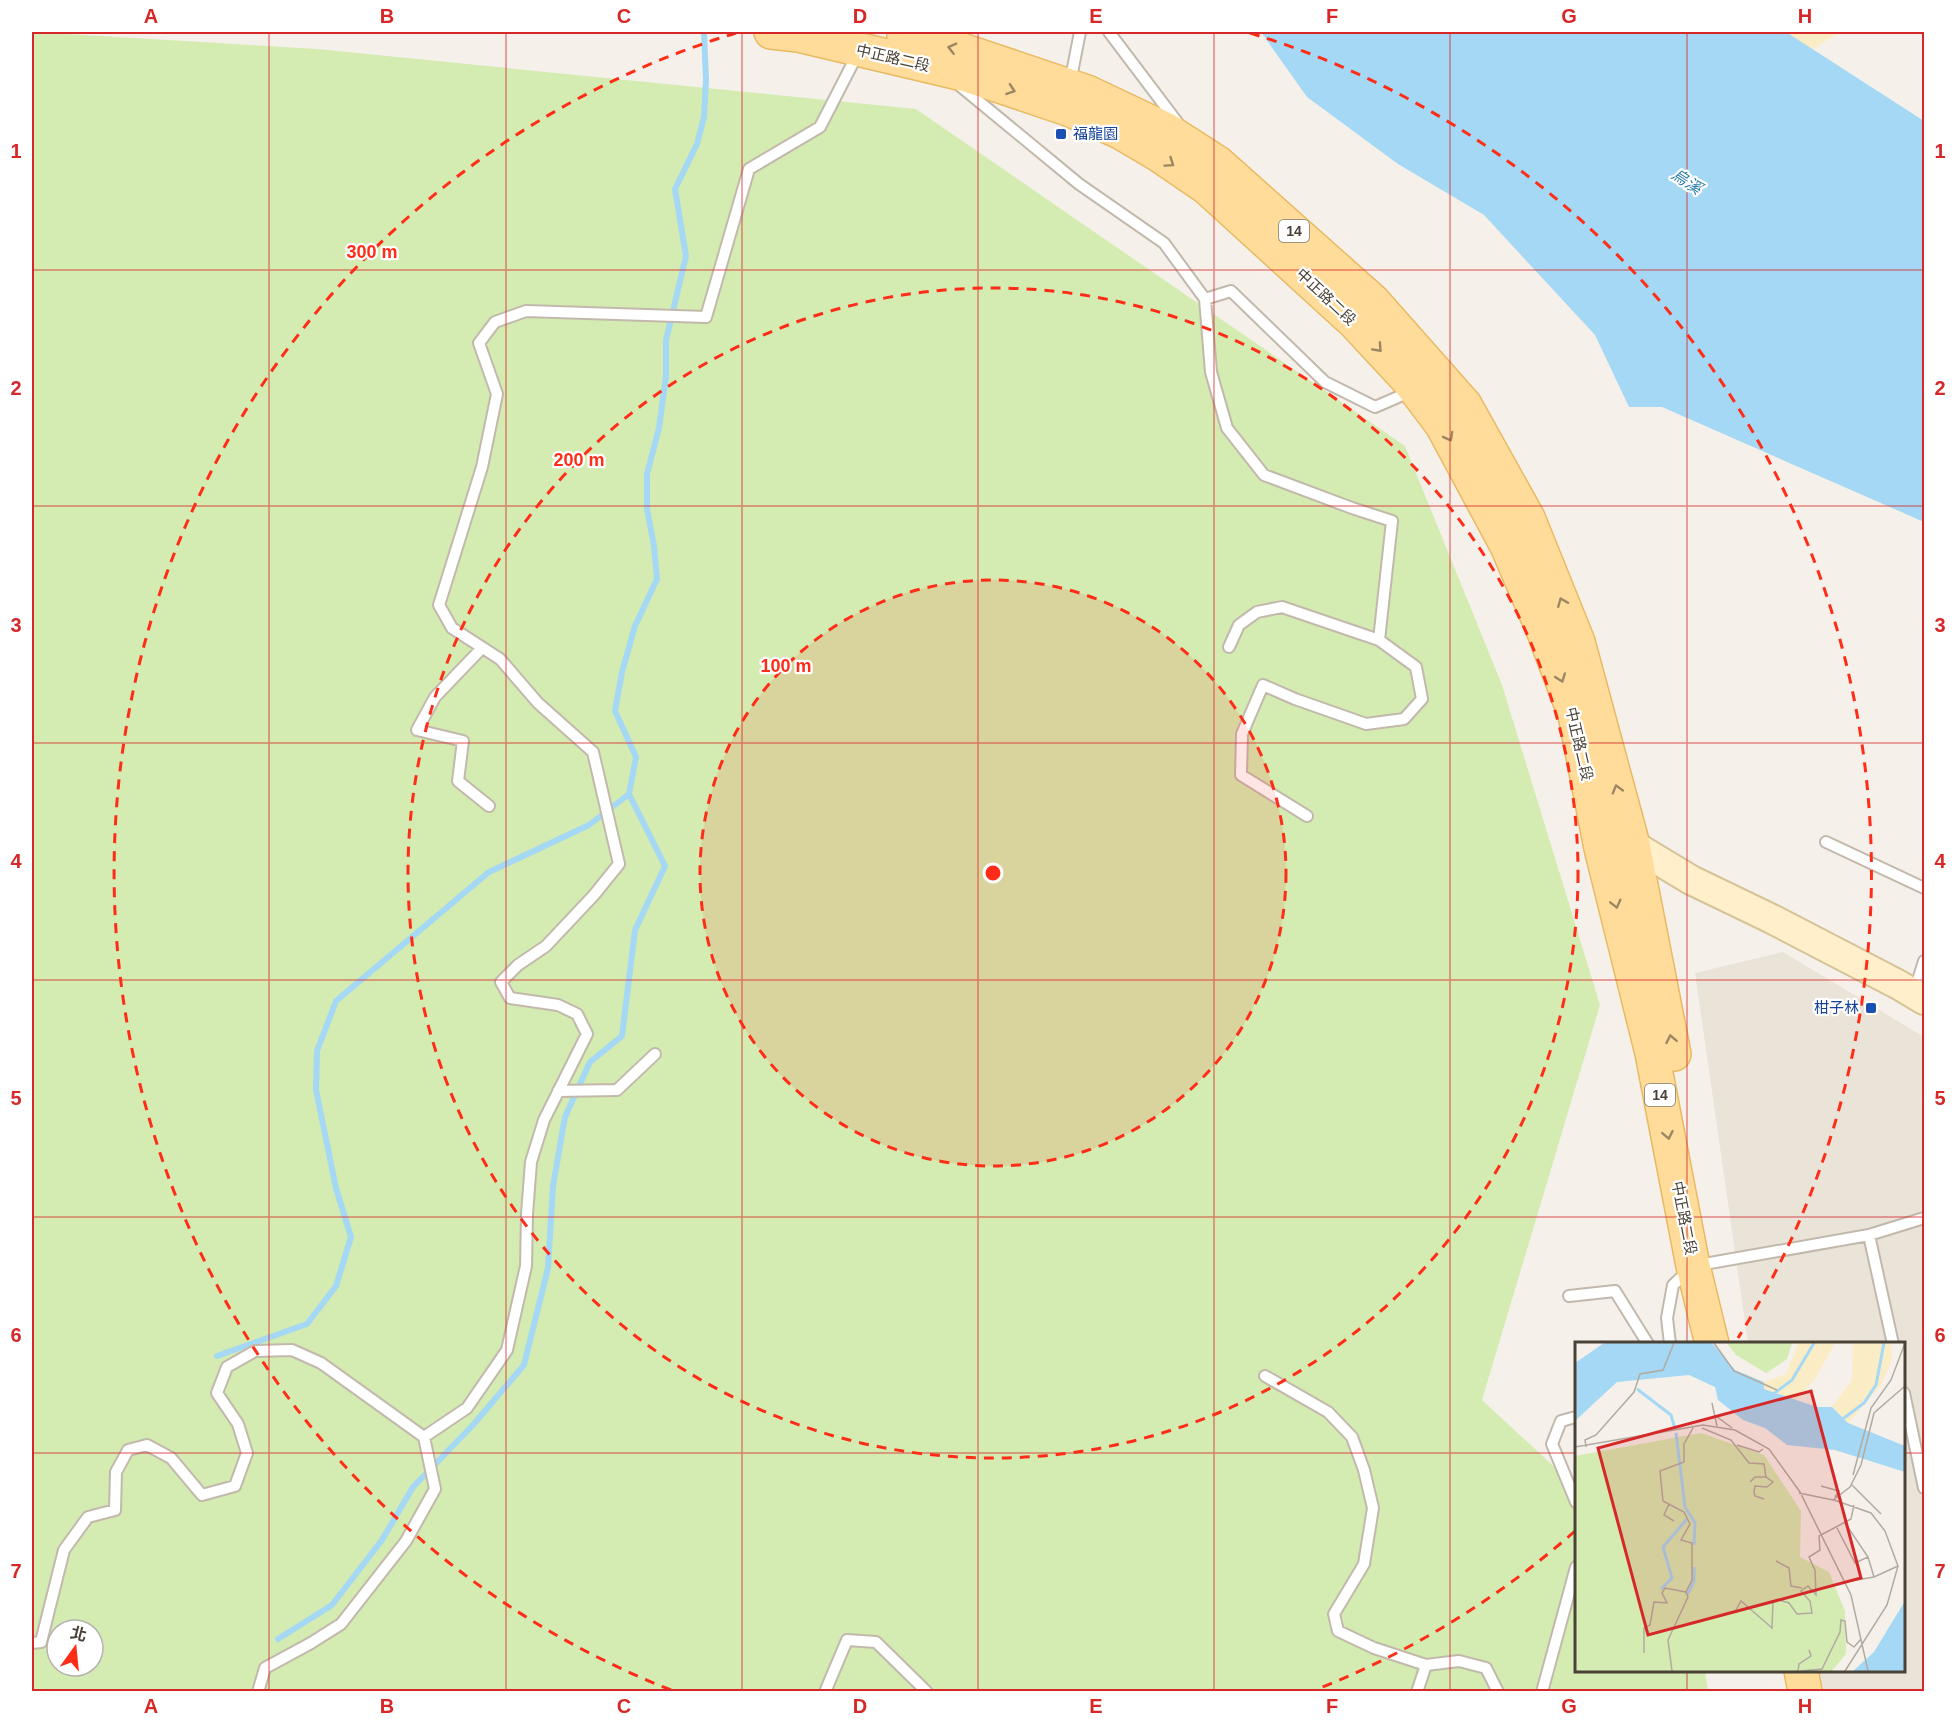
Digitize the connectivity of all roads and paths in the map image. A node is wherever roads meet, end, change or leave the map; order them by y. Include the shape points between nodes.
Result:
1 (771, 32) edge
2 (1080, 32) edge
3 (1108, 32) edge
4 (868, 41) edge
5 (938, 68) junction
6 (1070, 86) junction
7 (1205, 299) junction
8 (1408, 323) dead end
9 (1436, 381) junction
10 (1379, 640) junction
11 (1229, 647) dead end
12 (482, 648) junction
13 (489, 806) dead end
14 (1307, 816) dead end
15 (1826, 842) dead end
16 (1633, 845) junction
17 (1601, 848) junction
18 (1924, 888) edge
19 (1918, 979) edge
20 (655, 1054) dead end
21 (561, 1091) junction
22 (1924, 1218) edge
23 (1869, 1235) junction
24 (1704, 1264) junction
25 (1569, 1296) dead end
26 (1647, 1342) edge
27 (1670, 1342) edge
28 (1712, 1342) edge
29 (1732, 1342) edge
30 (1893, 1342) edge
31 (1265, 1376) dead end
32 (1905, 1398) edge
33 (1575, 1417) edge
34 (424, 1437) junction
35 (1924, 1488) edge
36 (1575, 1500) edge
37 (1575, 1571) edge
38 (32, 1643) edge
39 (1426, 1665) junction
40 (1784, 1672) edge
41 (1801, 1672) edge
42 (258, 1692) edge
43 (825, 1692) edge
44 (927, 1692) edge
45 (1417, 1692) edge
46 (1498, 1692) edge
47 (1542, 1692) edge
48 (1787, 1692) edge
49 (1805, 1692) edge

1 - 4 main road, 中正路二段 / 14
2 - 6 lane
3 - 8 lane via 1174,119 1298,219
4 - 5 main road, 中正路二段 / 14
6 -> 4 main road, 中正路二段 / 14 via 956,48
4 - 12 lane via 820,127 749,169 706,317 526,311 495,322 479,343 497,394 482,467 439,605 452,628
5 - 7 lane via 1079,184 1164,243
5 -> 9 main road, 中正路二段 / 14 via 1068,109 1159,155 1206,187 1354,322
6 - 9 main road, 中正路二段 / 14 via 1164,129 1218,163 1373,301
7 - 9 lane via 1231,291 1325,382 1375,407
7 - 10 lane via 1211,372 1227,428 1264,475 1392,521
16 -> 9 main road, 中正路二段 / 14 via 1578,642 1528,518 1465,405
9 -> 17 main road, 中正路二段 / 14 via 1442,425 1507,546 1575,715
10 - 11 lane via 1282,607 1257,612 1239,626
10 - 14 lane via 1416,667 1422,699 1404,719 1366,724 1263,685 1242,734 1240,775
12 - 13 lane via 435,697 417,730 463,741 458,781
12 - 21 lane via 500,659 538,703 593,752 619,864 546,946 501,982 510,998 558,1005 577,1014 586,1034
15 - 18 lane
16 - 17 main road
16 - 19 main road via 1691,880 1772,920
24 -> 16 main road, 中正路二段 / 14
17 -> 24 main road, 中正路二段 / 14
20 - 21 lane via 617,1090
21 - 34 lane via 544,1120 531,1162 526,1266 507,1350 466,1408
22 - 23 lane
23 - 24 lane
23 - 30 lane
24 - 27 lane via 1673,1285 1667,1318
24 - 28 main road, 中正路二段 / 14
24 - 29 main road, 中正路二段 / 14
25 - 26 lane via 1616,1291
31 - 39 lane via 1328,1412 1352,1437 1365,1470 1373,1508 1368,1542 1364,1564 1334,1614 1338,1631
32 - 35 lane
33 - 36 lane via 1561,1421 1552,1444
34 - 38 lane via 321,1363 292,1350 255,1351 227,1367 217,1393 238,1424 247,1452 235,1486 202,1495 171,1458 147,1445 128,1450 116,1472 115,1510 88,1517 64,1550 40,1642
34 - 42 lane via 435,1489 406,1541 341,1624 266,1668
37 - 47 lane
39 - 45 lane
39 - 46 lane via 1459,1661 1486,1668
40 - 48 main road
41 - 49 main road
43 - 44 lane via 847,1640 876,1642

